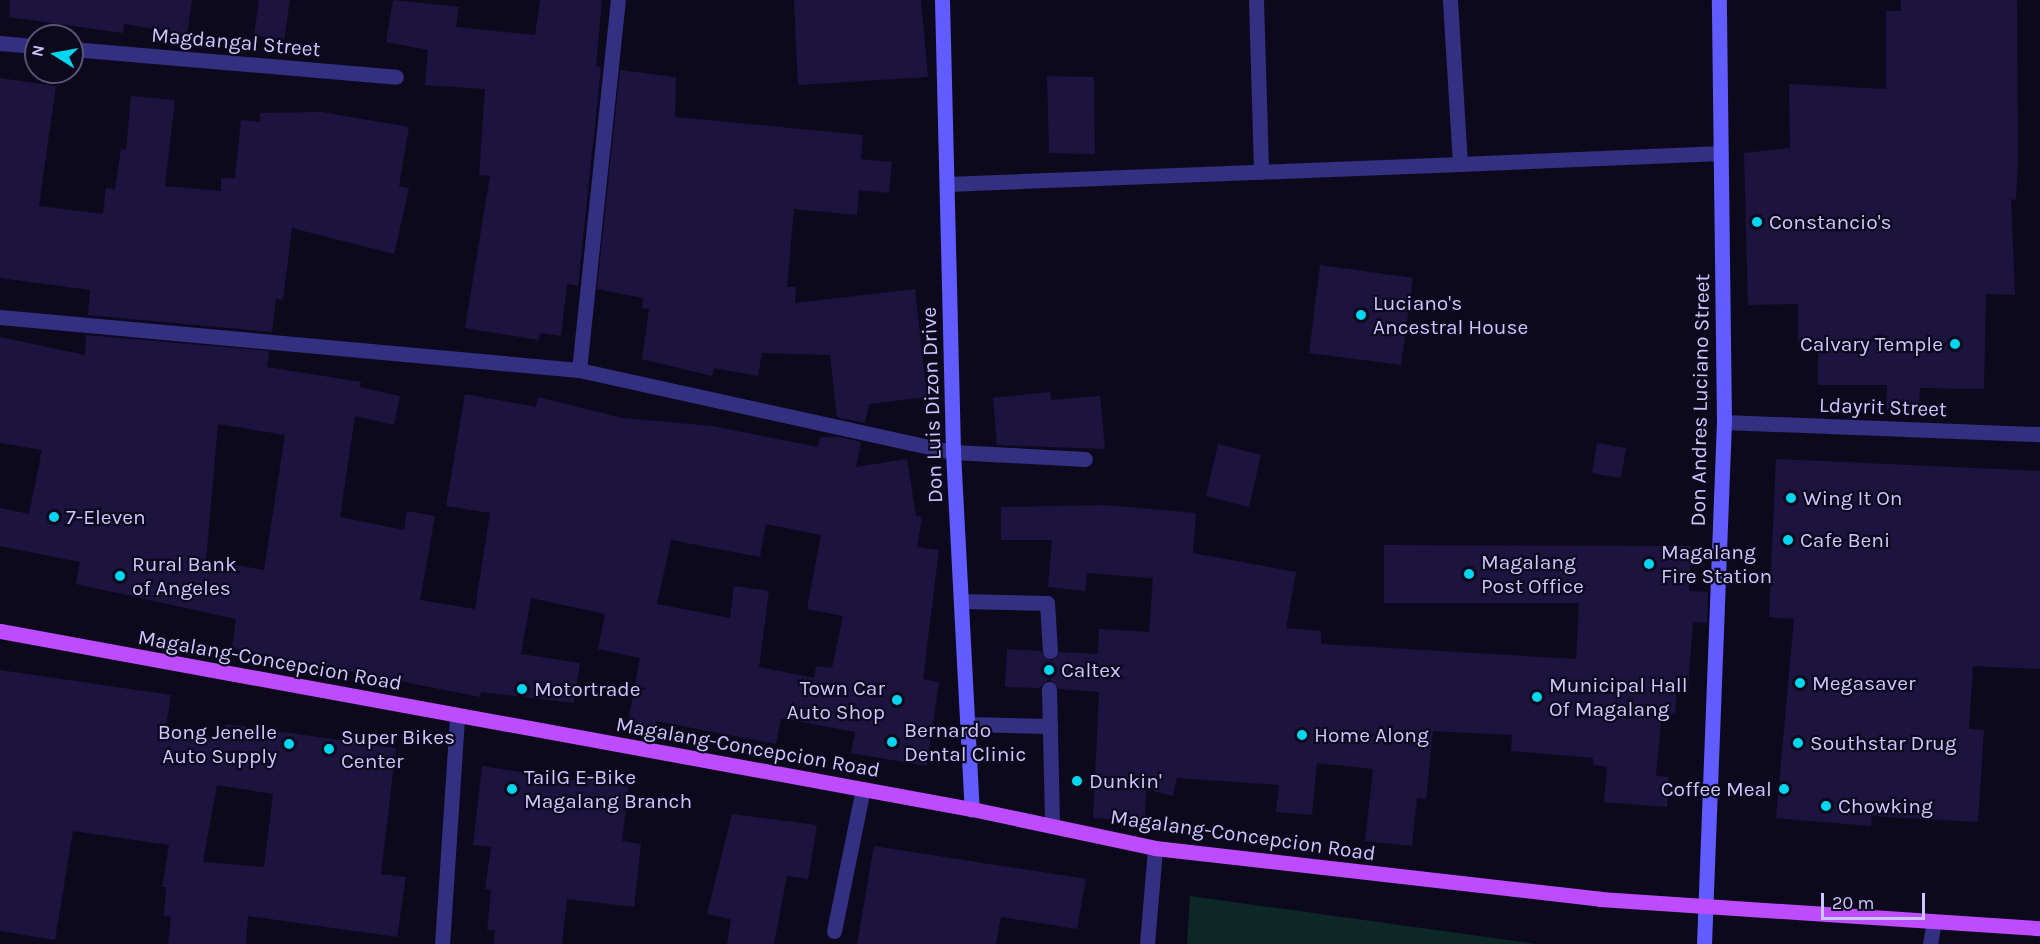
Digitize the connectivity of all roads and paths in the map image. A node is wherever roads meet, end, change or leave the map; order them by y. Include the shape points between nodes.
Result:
1 (618, 0) edge
2 (942, 0) edge
3 (1256, 0) edge
4 (1450, 0) edge
5 (1719, 0) edge
6 (0, 43) edge
7 (24, 45) edge
8 (84, 50) edge
9 (396, 77) dead end
10 (1721, 153) junction
11 (1460, 164) junction
12 (1261, 172) junction
13 (947, 184) junction
14 (0, 317) edge
15 (579, 370) junction
16 (1724, 422) junction
17 (2040, 434) edge
18 (953, 452) junction
19 (1085, 459) dead end
20 (961, 601) junction
21 (0, 631) edge
22 (1050, 651) dead end
23 (1049, 689) dead end
24 (457, 716) junction
25 (968, 724) junction
26 (1050, 726) junction
27 (863, 789) junction
28 (972, 809) junction
29 (1052, 826) junction
30 (1155, 848) junction
31 (1706, 907) junction
32 (1934, 921) junction
33 (2040, 928) edge
34 (834, 931) dead end
35 (442, 944) edge
36 (1147, 944) edge
37 (1704, 944) edge
38 (1930, 944) edge

1 - 15 street
2 - 13 street, Don Luis Dizon Drive
3 - 12 street
4 - 11 street
5 - 10 street, Don Andres Luciano Street
6 - 7 street
8 - 9 street, Magdangal Street
10 - 11 street
10 - 16 street, Don Andres Luciano Street
11 - 12 street
12 - 13 street
13 - 18 street, Don Luis Dizon Drive
14 - 15 street
15 - 18 street
16 - 17 street, Ldayrit Street
16 - 31 street, Don Andres Luciano Street
18 - 19 street
18 - 20 street, Don Luis Dizon Drive
20 - 22 street via 1047,603
20 - 25 street, Don Luis Dizon Drive
21 - 24 main road, Magalang-Concepcion Road
23 - 26 street
24 - 27 main road, Magalang-Concepcion Road
24 - 35 street
25 - 26 street
25 - 28 street, Don Luis Dizon Drive
26 - 29 street
27 - 28 main road, Magalang-Concepcion Road
27 - 34 street
28 - 29 main road, Magalang-Concepcion Road
29 - 30 main road, Magalang-Concepcion Road
30 - 31 main road, Magalang-Concepcion Road via 1426,882
30 - 36 street
31 - 32 main road, Magalang-Concepcion Road
31 - 37 street, Don Andres Luciano Street
32 - 33 main road, Magalang-Concepcion Road
32 - 38 street

